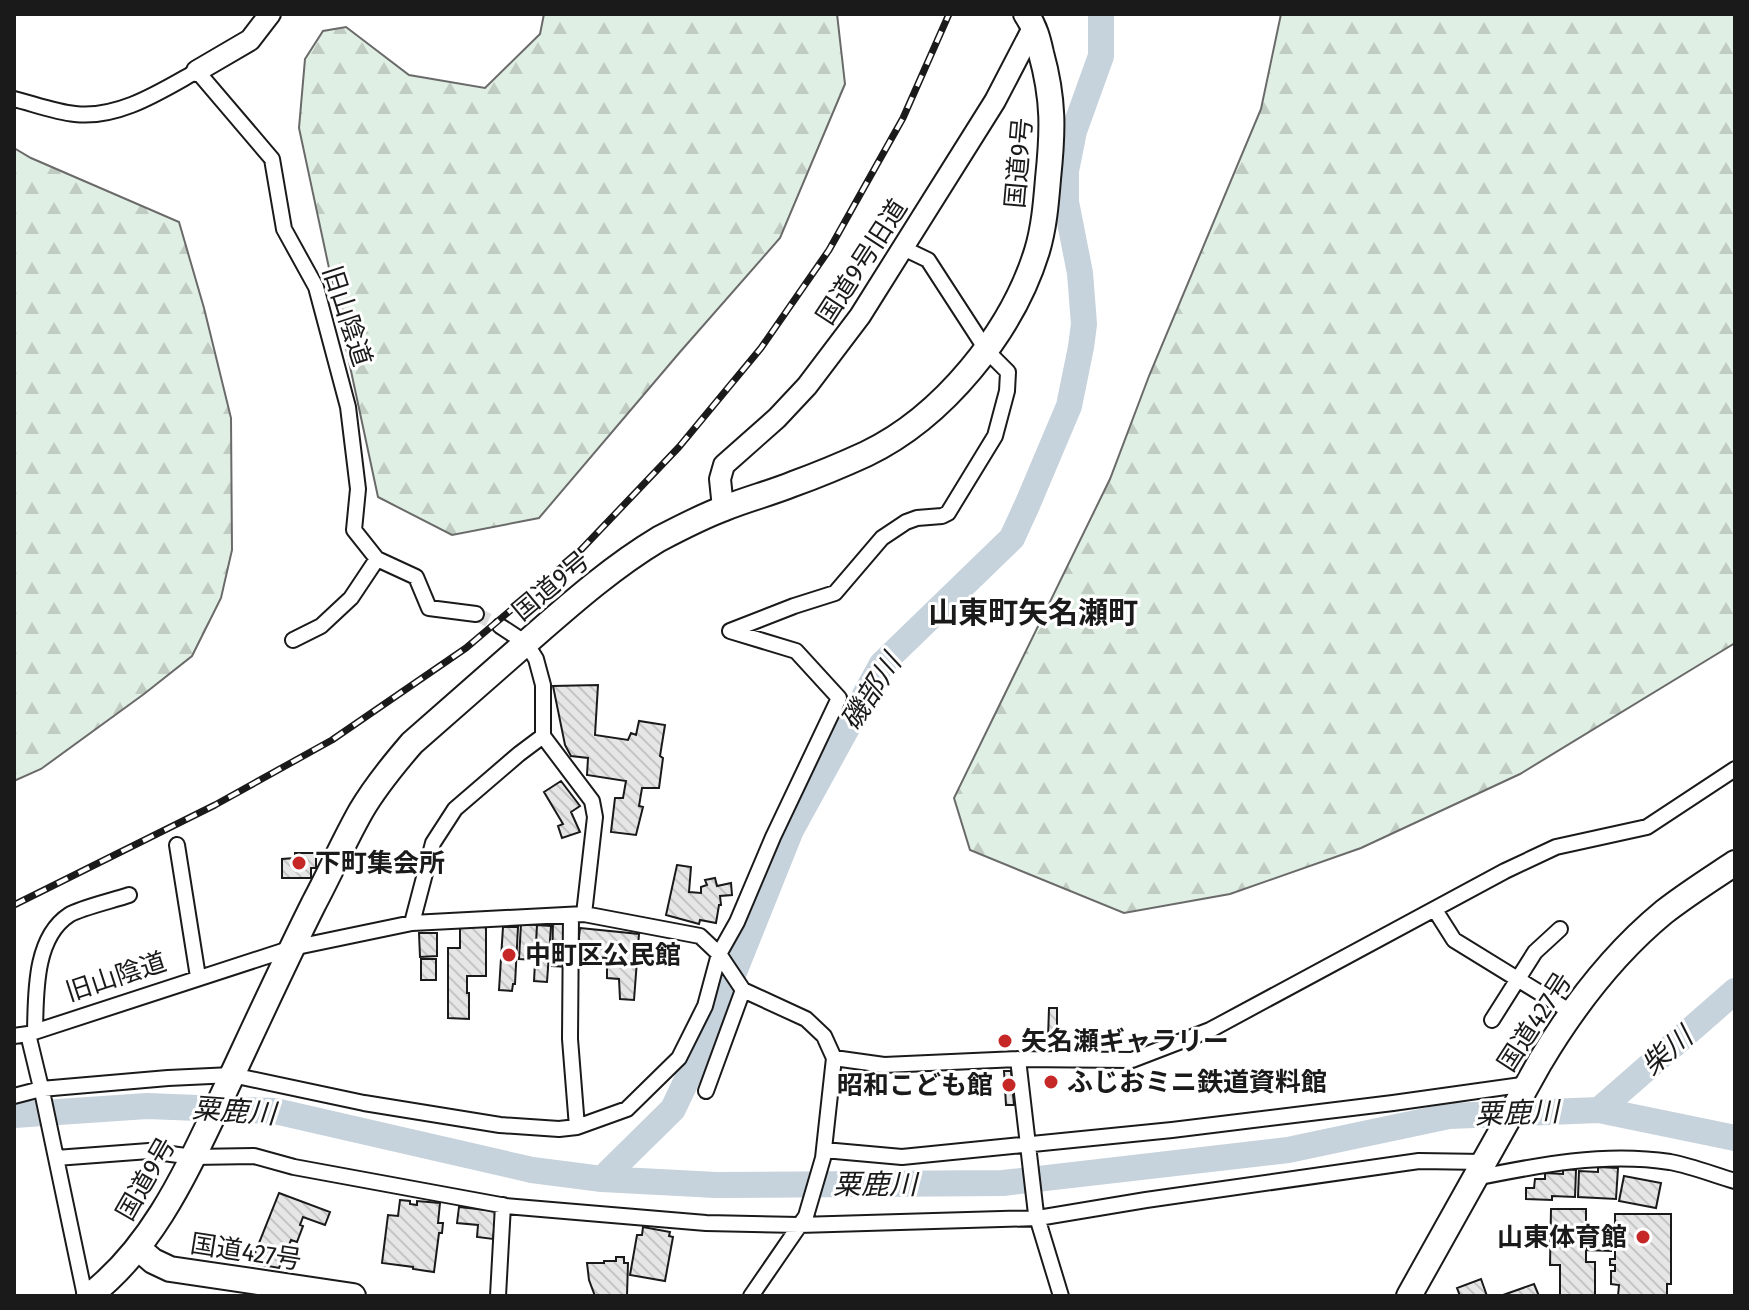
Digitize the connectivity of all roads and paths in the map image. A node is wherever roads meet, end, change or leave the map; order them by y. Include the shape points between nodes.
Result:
1 (270, 14) edge
2 (1030, 20) edge
3 (197, 71) junction
4 (14, 99) edge
5 (903, 248) junction
6 (987, 351) junction
7 (723, 508) junction
8 (377, 559) junction
9 (476, 614) tunnel mouth
10 (500, 626) tunnel mouth
11 (293, 640) dead end
12 (526, 643) junction
13 (543, 736) junction
14 (1735, 769) edge
15 (177, 845) dead end
16 (1735, 863) edge
17 (129, 895) dead end
18 (1435, 910) junction
19 (578, 914) junction
20 (412, 923) junction
21 (1560, 929) dead end
22 (292, 948) junction
23 (719, 954) junction
24 (198, 977) junction
25 (1517, 979) junction
26 (743, 990) junction
27 (1571, 1012) junction
28 (1492, 1020) dead end
29 (25, 1033) edge
30 (834, 1058) junction
31 (1018, 1059) junction
32 (230, 1079) junction
33 (1526, 1087) junction
34 (706, 1091) dead end
35 (42, 1092) junction
36 (14, 1096) edge
37 (577, 1127) junction
38 (1027, 1146) junction
39 (195, 1153) junction
40 (824, 1154) junction
41 (56, 1158) junction
42 (1482, 1165) junction
43 (1735, 1181) edge
44 (503, 1205) junction
45 (1037, 1216) junction
46 (803, 1220) junction
47 (138, 1248) junction
48 (87, 1296) edge
49 (353, 1296) edge
50 (498, 1296) edge
51 (751, 1296) edge
52 (1061, 1296) edge
53 (1409, 1296) edge

1 - 3 street via 250,40
2 - 5 street, 国道9号旧道 via 995,101
2 - 6 highway, 国道9号 via 1050,84 1053,123 1046,205 1023,286
3 - 4 street via 109,112 76,114
3 - 8 street, 旧山陰道 via 272,159 284,229 316,287 348,407 358,489 354,530
5 - 6 street via 928,260
5 - 7 street, 国道9号旧道 via 807,386 724,465
6 - 7 highway, 国道9号 via 932,408 880,446
6 - 23 street via 1008,372 1007,391 995,436 948,513 906,522 882,538 835,593 730,631 796,651 839,698
7 - 12 highway, 国道9号 via 618,566
8 - 9 street via 416,577 429,608
8 - 11 street via 351,598 321,626
10 - 12 street
12 - 13 street via 543,685
12 - 22 highway, 国道9号 via 412,743 391,768 362,810
13 - 19 street via 592,801 595,817
13 - 20 street via 455,809 433,843
14 - 18 street via 1647,827 1556,847
15 - 24 street, 旧山陰道
16 - 27 highway, 国道427号 via 1640,932
17 - 29 street via 70,914 52,933
18 - 25 street via 1454,940
18 - 31 street via 1210,1030 1132,1060
19 - 20 street
19 - 23 street via 700,936
19 - 37 street via 570,1039
20 - 22 street
21 - 25 street
22 - 24 street
22 - 32 highway, 国道9号
23 - 26 street
23 - 37 street via 705,1006 679,1058 627,1109
24 - 29 street, 旧山陰道
25 - 27 street
25 - 28 street
26 - 30 street via 806,1019 824,1036
26 - 34 street
27 - 33 highway, 国道427号
29 - 35 street
30 - 31 street via 884,1065
30 - 40 street
31 - 38 street
32 - 35 street via 168,1078
32 - 37 street via 470,1120
32 - 39 highway, 国道9号
33 - 38 street
33 - 42 highway, 国道427号
35 - 36 street
35 - 41 street
38 - 40 street via 902,1157
38 - 45 street
39 - 41 street
39 - 44 street via 254,1156
39 - 47 highway, 国道9号
40 - 46 street
41 - 48 street
42 - 43 street via 1618,1158 1672,1163
42 - 45 street via 1419,1161
42 - 53 highway, 国道427号
44 - 46 street via 706,1223
44 - 50 street
45 - 46 street
45 - 52 street
46 - 51 street
47 - 48 highway, 国道9号
47 - 49 highway, 国道427号 via 170,1269

